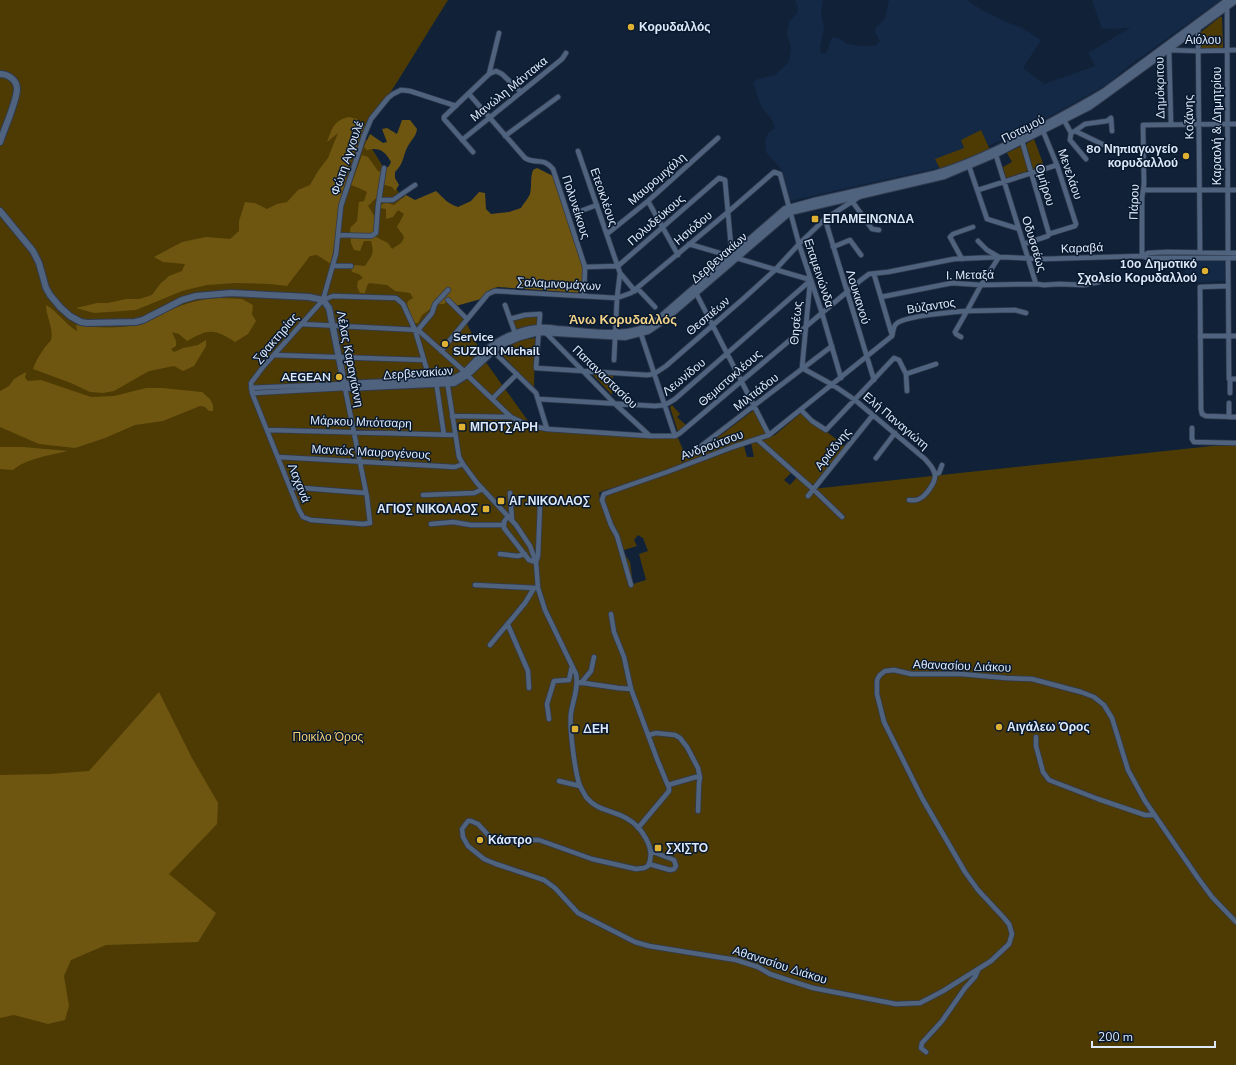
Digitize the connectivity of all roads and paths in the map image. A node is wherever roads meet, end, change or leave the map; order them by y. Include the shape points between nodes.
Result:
1 (1236, 0) edge
2 (1227, 2) edge
3 (1198, 29) junction
4 (499, 33) dead end
5 (1169, 50) junction
6 (1227, 50) junction
7 (1236, 50) edge
8 (1198, 51) junction
9 (566, 53) dead end
10 (0, 74) edge
11 (489, 74) junction
12 (521, 92) junction
13 (469, 94) junction
14 (558, 97) dead end
15 (456, 106) junction
16 (489, 117) junction
17 (1064, 120) junction
18 (1227, 124) junction
19 (1236, 124) edge
20 (1171, 125) junction
21 (1199, 125) junction
22 (1043, 130) junction
23 (1112, 131) dead end
24 (1073, 132) junction
25 (505, 136) junction
26 (718, 138) dead end
27 (462, 140) junction
28 (1022, 141) junction
29 (0, 142) edge
30 (1104, 145) dead end
31 (578, 151) dead end
32 (472, 152) dead end
33 (995, 152) junction
34 (1086, 159) dead end
35 (1057, 165) junction
36 (969, 166) junction
37 (384, 168) dead end
38 (1031, 173) junction
39 (780, 174) joint
40 (1004, 182) junction
41 (415, 185) dead end
42 (978, 190) junction
43 (1144, 190) junction
44 (1200, 190) junction
45 (1227, 190) junction
46 (1236, 190) edge
47 (862, 195) junction
48 (379, 200) junction
49 (648, 201) junction
50 (852, 201) junction
51 (597, 205) junction
52 (789, 210) junction
53 (0, 211) edge
54 (728, 212) junction
55 (575, 213) dead end
56 (825, 219) junction
57 (973, 227) dead end
58 (662, 228) junction
59 (1020, 229) junction
60 (879, 230) dead end
61 (607, 234) junction
62 (1049, 234) junction
63 (338, 235) junction
64 (978, 241) dead end
65 (689, 244) junction
66 (798, 244) junction
67 (1024, 244) junction
68 (833, 247) junction
69 (738, 250) junction
70 (1200, 252) junction
71 (1236, 252) edge
72 (678, 254) junction
73 (861, 254) dead end
74 (1228, 255) junction
75 (1142, 256) junction
76 (999, 257) junction
77 (733, 258) junction
78 (1236, 258) edge
79 (962, 259) junction
80 (1029, 259) junction
81 (333, 266) junction
82 (351, 266) dead end
83 (618, 266) junction
84 (585, 267) junction
85 (775, 270) junction
86 (620, 273) junction
87 (874, 274) junction
88 (811, 280) junction
89 (1099, 282) dead end
90 (1036, 284) junction
91 (981, 285) junction
92 (1228, 286) junction
93 (448, 290) dead end
94 (636, 290) junction
95 (846, 292) junction
96 (696, 293) junction
97 (584, 296) junction
98 (617, 298) junction
99 (881, 298) junction
100 (323, 300) junction
101 (448, 300) dead end
102 (505, 305) dead end
103 (655, 307) dead end
104 (967, 311) junction
105 (822, 313) junction
106 (1026, 313) dead end
107 (467, 319) junction
108 (510, 319) junction
109 (301, 324) junction
110 (712, 325) junction
111 (806, 325) junction
112 (332, 326) junction
113 (416, 330) junction
114 (539, 330) junction
115 (546, 333) junction
116 (516, 334) junction
117 (641, 334) junction
118 (616, 335) junction
119 (892, 336) junction
120 (1200, 336) junction
121 (1229, 336) junction
122 (1236, 336) edge
123 (961, 337) dead end
124 (832, 346) junction
125 (441, 351) junction
126 (493, 351) junction
127 (727, 353) junction
128 (274, 355) junction
129 (338, 356) junction
130 (866, 357) junction
131 (424, 360) junction
132 (614, 360) dead end
133 (936, 364) dead end
134 (802, 368) junction
135 (583, 371) junction
136 (466, 374) junction
137 (517, 374) junction
138 (654, 374) junction
139 (906, 374) junction
140 (841, 378) junction
141 (1229, 379) junction
142 (1236, 379) edge
143 (430, 380) junction
144 (874, 380) junction
145 (447, 381) junction
146 (741, 381) junction
147 (436, 382) junction
148 (833, 385) junction
149 (345, 386) junction
150 (907, 390) dead end
151 (252, 391) junction
152 (1230, 393) dead end
153 (492, 399) junction
154 (538, 399) junction
155 (855, 400) junction
156 (614, 403) junction
157 (1229, 403) dead end
158 (664, 405) junction
159 (754, 406) junction
160 (801, 410) junction
161 (873, 415) junction
162 (452, 416) junction
163 (511, 417) junction
164 (1229, 417) junction
165 (1236, 417) edge
166 (1192, 428) dead end
167 (547, 429) junction
168 (267, 430) junction
169 (353, 432) junction
170 (444, 434) junction
171 (895, 434) junction
172 (454, 435) junction
173 (769, 435) junction
174 (650, 436) junction
175 (675, 436) junction
176 (757, 439) junction
177 (1236, 442) edge
178 (692, 453) dead end
179 (278, 457) junction
180 (876, 458) dead end
181 (359, 461) junction
182 (463, 464) junction
183 (942, 465) dead end
184 (935, 474) junction
185 (290, 487) junction
186 (483, 489) junction
187 (814, 489) junction
188 (366, 493) junction
189 (510, 493) dead end
190 (423, 495) dead end
191 (808, 496) dead end
192 (909, 500) dead end
193 (540, 504) dead end
194 (842, 517) dead end
195 (510, 518) junction
196 (370, 523) joint
197 (431, 524) dead end
198 (503, 525) junction
199 (500, 554) dead end
200 (525, 554) junction
201 (536, 562) junction
202 (475, 585) dead end
203 (631, 585) dead end
204 (536, 588) junction
205 (610, 614) dead end
206 (508, 625) junction
207 (490, 645) dead end
208 (594, 657) dead end
209 (572, 666) junction
210 (579, 683) junction
211 (529, 688) dead end
212 (631, 688) junction
213 (549, 719) dead end
214 (649, 735) junction
215 (1036, 737) dead end
216 (700, 778) junction
217 (559, 780) dead end
218 (668, 785) junction
219 (580, 786) junction
220 (698, 811) dead end
221 (1155, 816) junction
222 (638, 828) junction
223 (651, 851) junction
224 (649, 864) junction
225 (1236, 922) edge
226 (978, 970) junction
227 (926, 1052) dead end

1 - 2 street, Ποταμού
2 - 3 street, Ποταμού
2 - 6 street, Καραολή & Δημητρίου
2 - 33 street, Ποταμού via 1101,94
3 - 5 street, Ποταμού
3 - 8 street, Κοζάνης
4 - 11 street
5 - 8 street, Αιόλου
5 - 17 street, Ποταμού via 1103,98
5 - 20 street, Δημόκριτου
6 - 7 street, Αιόλου
6 - 8 street, Αιόλου
6 - 18 street, Καραολή & Δημητρίου
8 - 21 street, Κοζάνης
9 - 12 street, Μανώλη Μάντακα
10 - 29 street via 11,78 17,89
11 - 12 street via 498,71
11 - 13 street
12 - 16 street, Μανώλη Μάντακα
13 - 15 street
13 - 16 street, Πολυνείκους
14 - 25 street
15 - 27 street via 444,118
15 - 63 street, Φώτη Αγγουλέ via 406,90 393,94 384,102 371,119 364,136 341,206
16 - 25 street, Πολυνείκους
16 - 27 street, Μανώλη Μάντακα
17 - 22 street, Ποταμού
17 - 24 street
18 - 19 street
18 - 21 street
18 - 45 street, Καραολή & Δημητρίου
20 - 21 street
20 - 43 street, Πάρου via 1144,125
21 - 44 street, Κοζάνης
22 - 28 street, Ποταμού
22 - 35 street, Μενελάου
23 - 24 street via 1111,118 1107,121 1085,124
24 - 30 street
24 - 34 street via 1070,140
25 - 84 street, Πολυνείκους via 525,158 545,162 553,169
26 - 49 street, Μαυρομιχάλη
27 - 32 street
28 - 33 street, Ποταμού
28 - 38 street, Ομήρου
31 - 51 street, Ετεοκλέους
33 - 36 street, Ποταμού
33 - 40 street, Οδυσσέως
33 - 52 street, Ποταμού via 934,174
35 - 38 street
35 - 62 street, Μενελάου via 1076,224
36 - 42 street
36 - 47 street, Ποταμού via 935,179
37 - 48 street
38 - 40 street
38 - 62 street, Ομήρου
39 - 52 street, Επαμεινώνδα
39 - 54 street, Ησιόδου via 774,172
40 - 42 street
40 - 59 street, Οδυσσέως
41 - 48 street via 393,200
42 - 59 street via 987,219
43 - 44 street
43 - 75 street, Πάρου
44 - 45 street
44 - 70 street, Κοζάνης
45 - 46 street
45 - 74 street, Καραολή & Δημητρίου
47 - 50 street, Θεσπιέων
47 - 52 street, Ποταμού
48 - 63 street via 377,230 374,235
49 - 58 street
49 - 61 street, Μαυρομιχάλη
50 - 56 street, Θεσπιέων
50 - 60 street via 872,229
51 - 55 street
51 - 61 street, Ετεοκλέους
52 - 66 street, Επαμεινώνδα
52 - 69 street, Δερβενακίων
52 - 77 street, Δερβενακίων
53 - 100 street, Λέλας Καραγιάννη via 33,252 50,294 65,312 81,322 135,322 196,296 230,293
54 - 58 street, Πολυδεύκους via 725,180 719,178
54 - 65 street, Ησιόδου
54 - 69 street via 731,246 732,249
56 - 66 street, Θεσπιέων
56 - 68 street, Λουκιανού
57 - 79 street via 950,237
58 - 72 street
58 - 83 street, Πολυδεύκους
59 - 67 street, Οδυσσέως
61 - 83 street, Ετεοκλέους
62 - 67 street
63 - 81 street, Φώτη Αγγουλέ
64 - 76 street
65 - 72 street, Ησιόδου
65 - 77 street
66 - 85 street, Θεσπιέων
66 - 88 street, Επαμεινώνδα
67 - 80 street, Οδυσσέως
68 - 73 street via 850,240
68 - 95 street, Λουκιανού
69 - 77 street, Δερβενακίων
70 - 74 street, Καραβά
70 - 75 street, Καραβά via 1148,253
71 - 74 street, Καραβά
72 - 94 street, Ησιόδου
74 - 75 street, Καραβά via 1164,258
74 - 78 street, Καραβά
74 - 92 street, Καραολή & Δημητρίου
75 - 80 street, Καραβά
76 - 79 street, Θεμιστοκλέους
76 - 80 street, Καραβά
76 - 91 street, Βύζαντος
77 - 85 street
77 - 96 street, Δερβενακίων
77 - 118 street, Δερβενακίων via 650,325
79 - 87 street, Θεμιστοκλέους
80 - 90 street, Οδυσσέως
81 - 82 street
81 - 100 street, Φώτη Αγγουλέ
83 - 84 street
83 - 86 street, Ετεοκλέους
84 - 97 street, Πολυνείκους
85 - 88 street
85 - 110 street, Θεσπιέων
86 - 94 street, Ετεοκλέους
86 - 98 street
87 - 95 street, Θεμιστοκλέους via 864,277
87 - 99 street
88 - 105 street, Επαμεινώνδα
88 - 111 street, Θησέως
88 - 127 street, Λεωνίδου
89 - 90 street, Οδυσσέως via 1084,285
90 - 91 street, Ι. Μεταξά
91 - 99 street, Ι. Μεταξά via 952,283
91 - 104 street, Βύζαντος
92 - 120 street via 1200,287
92 - 121 street, Καραολή & Δημητρίου
93 - 113 street
94 - 98 street, Ησιόδου
94 - 103 street, Ετεοκλέους
95 - 105 street, Θεμιστοκλέους
95 - 130 street, Λουκιανού
96 - 110 street
96 - 117 street, Δερβενακίων via 658,325
97 - 98 street, Σαλαμινομάχων
97 - 107 street, Σαλαμινομάχων via 498,291 488,294
98 - 118 street
99 - 119 street
100 - 109 street, Σφακτηρίας
100 - 112 street, Λέλας Καραγιάννη via 328,308
100 - 113 street via 333,296 396,298 403,304
101 - 107 street
102 - 108 street
104 - 106 street via 1015,310
104 - 119 street, Βύζαντος via 946,312 899,322
104 - 123 street via 955,332
105 - 111 street, Θεμιστοκλέους
105 - 124 street, Επαμεινώνδα
107 - 125 street
108 - 114 street via 540,314
108 - 116 street
109 - 112 street
109 - 128 street, Σφακτηρίας
110 - 127 street
110 - 138 street, Θεσπιέων
111 - 134 street, Θησέως
111 - 146 street, Θεμιστοκλέους
112 - 113 street
112 - 129 street, Λέλας Καραγιάννη
113 - 125 street
113 - 131 street
114 - 115 street, Δερβενακίων
114 - 116 street, Δερβενακίων
114 - 118 street, Δερβενακίων
114 - 126 street, Δερβενακίων via 516,338
114 - 135 street via 536,368
115 - 118 street, Δερβενακίων
115 - 135 street, Παπαναστασίου
116 - 136 street, Δερβενακίων via 490,347
117 - 118 street, Δερβενακίων via 625,337
117 - 138 street
118 - 132 street
119 - 130 street, Ανδρούτσου
120 - 121 street
120 - 164 street via 1202,414
121 - 122 street
121 - 141 street, Καραολή & Δημητρίου
124 - 134 street, Μιλτιάδου
124 - 140 street, Επαμεινώνδα
125 - 136 street
126 - 136 street, Δερβενακίων
126 - 137 street
127 - 146 street
127 - 158 street, Λεωνίδου via 675,399
128 - 129 street
128 - 151 street, Σφακτηρίας via 251,383
129 - 131 street
129 - 149 street, Λέλας Καραγιάννη
130 - 140 street, Ανδρούτσου
130 - 144 street, Λουκιανού
131 - 143 street
133 - 139 street
134 - 148 street, Ελή Παναγιώτη
134 - 159 street, Μιλτιάδου
135 - 138 street
135 - 156 street, Παπαναστασίου
136 - 145 street, Δερβενακίων via 459,381
136 - 153 street
137 - 153 street
137 - 154 street via 536,393
138 - 158 street
139 - 144 street via 897,358
139 - 150 street
140 - 148 street, Ανδρούτσου
141 - 142 street
141 - 152 street, Καραολή & Δημητρίου
143 - 147 street, Δερβενακίων
143 - 149 street, Δερβενακίων
144 - 155 street
145 - 147 street, Δερβενακίων
145 - 162 street
146 - 159 street
146 - 175 street, Θεμιστοκλέους
147 - 149 street, Δερβενακίων
147 - 170 street
148 - 155 street, Ελή Παναγιώτη
148 - 160 street, Ανδρούτσου
149 - 151 street, Δερβενακίων
149 - 169 street, Λέλας Καραγιάννη
151 - 168 street, Λαχανά
153 - 163 street
154 - 156 street, Λεωνίδου
154 - 167 street
155 - 160 street via 826,430
155 - 161 street, Ελή Παναγιώτη
156 - 158 street, Λεωνίδου
156 - 174 street, Παπαναστασίου
157 - 164 street
158 - 175 street
159 - 173 street
159 - 178 street, Μιλτιάδου
160 - 173 street, Ανδρούτσου
161 - 171 street, Ελή Παναγιώτη
161 - 187 street, Αριάδνης
162 - 163 street
162 - 172 street
163 - 167 street via 528,425
164 - 165 street
166 - 177 street via 1194,442
167 - 174 street
168 - 169 street, Μάρκου Μπότσαρη
168 - 179 street, Λαχανά
169 - 170 street, Μάρκου Μπότσαρη
169 - 181 street, Λέλας Καραγιάννη
170 - 172 street, Μάρκου Μπότσαρη
171 - 180 street
171 - 184 street, Ελή Παναγιώτη via 925,459
172 - 182 street
173 - 176 street, Ανδρούτσου
174 - 175 street
176 - 187 street
176 - 203 street, Ανδρούτσου via 604,494 602,500 617,536
179 - 181 street, Μαντώς Μαυρογένους
179 - 185 street, Λαχανά
181 - 182 street, Μαντώς Μαυρογένους via 455,467
181 - 188 street, Λέλας Καραγιάννη
182 - 186 street
183 - 184 street
184 - 192 street via 934,482 925,495 918,500
185 - 188 street
185 - 196 street, Λαχανά via 303,517 312,520
186 - 190 street via 474,493
186 - 195 street
187 - 191 street, Αριάδνης
187 - 194 street
188 - 196 street, Λέλας Καραγιάννη
189 - 195 street
193 - 201 street
195 - 198 street
195 - 201 street via 530,546
197 - 198 street via 453,522
198 - 200 street
199 - 200 street
200 - 201 street
201 - 204 street
202 - 204 street
204 - 206 street
204 - 209 street
205 - 212 street
206 - 207 street
206 - 211 street via 528,670
208 - 210 street via 591,671
209 - 210 street
209 - 213 street via 569,680 554,681 547,704
210 - 212 street
210 - 219 street via 571,712 571,732
212 - 214 street
214 - 216 street via 656,733 680,738 698,768
214 - 218 street
215 - 221 street via 1043,772 1049,780 1137,812
216 - 218 street
216 - 220 street
217 - 219 street
218 - 222 street via 669,791
219 - 222 street via 593,804 624,816
221 - 225 street, Αθανασίου Διάκου via 1206,890
221 - 226 street, Αθανασίου Διάκου via 1128,770 1110,714 1094,697 1032,679 961,674 911,674 894,670 885,671 880,675 877,681 877,694 884,722 922,798 965,872 1012,930 1012,939 1006,949
222 - 223 street
223 - 224 street
223 - 224 street via 674,860 676,866 670,870
224 - 226 street, Αθανασίου Διάκου via 636,869 592,859 539,840 499,842 471,821 462,829 468,846 484,859 544,880 578,913 641,944 736,960 813,988 896,1004 913,1004 927,1000
226 - 227 street via 976,977 922,1043 921,1048

